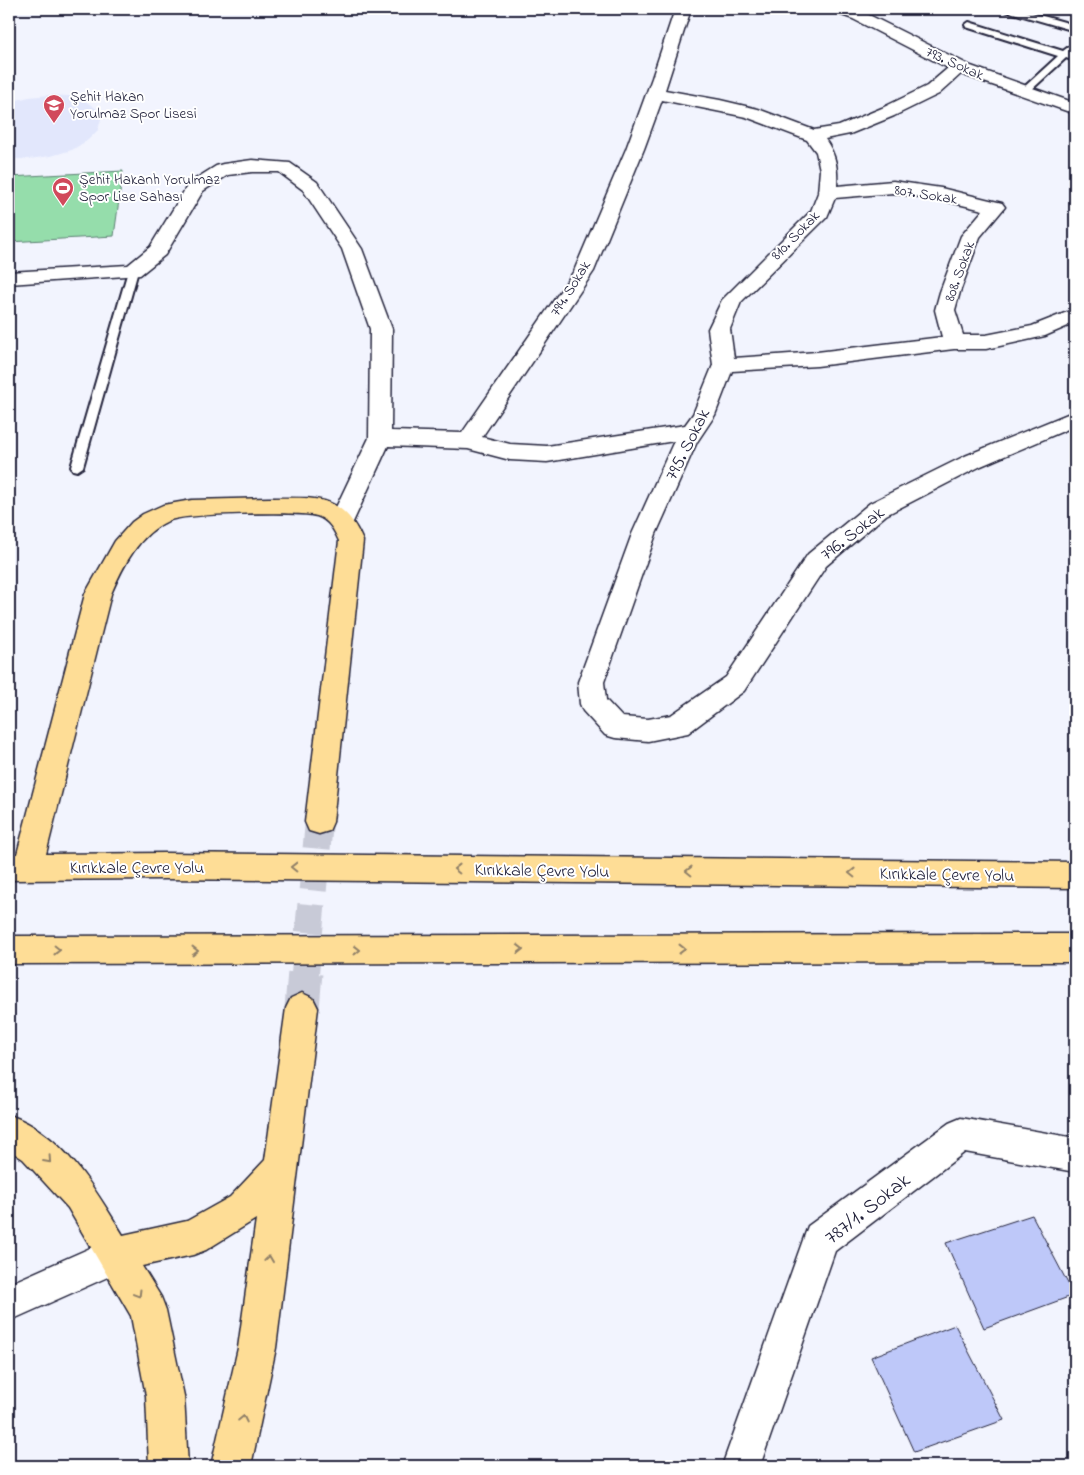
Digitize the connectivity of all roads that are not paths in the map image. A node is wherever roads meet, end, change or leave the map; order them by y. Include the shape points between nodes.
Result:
1 (683, 9) edge
2 (839, 9) edge
3 (1009, 9) edge
4 (969, 25) dead end
5 (1075, 28) edge
6 (1075, 45) edge
7 (1064, 55) junction
8 (1075, 58) edge
9 (959, 67) junction
10 (1025, 91) junction
11 (656, 94) junction
12 (1075, 109) edge
13 (813, 136) junction
14 (827, 193) junction
15 (995, 207) joint
16 (133, 271) junction
17 (9, 278) edge
18 (1075, 315) edge
19 (954, 342) junction
20 (724, 365) junction
21 (1075, 418) edge
22 (692, 431) junction
23 (380, 438) junction
24 (468, 441) junction
25 (77, 466) dead end
26 (342, 520) junction
27 (735, 684) joint
28 (319, 822) tunnel mouth
29 (19, 867) edge
30 (1075, 875) edge
31 (1075, 948) edge
32 (9, 950) edge
33 (302, 1008) tunnel mouth
34 (9, 1132) edge
35 (1075, 1154) edge
36 (282, 1167) junction
37 (115, 1255) junction
38 (9, 1303) edge
39 (168, 1466) edge
40 (231, 1466) edge
41 (741, 1466) edge

1 - 11 street, 794. Sokak
2 - 9 street, 793. Sokak
3 - 5 lane
4 - 7 lane
6 - 7 lane
7 - 8 lane
7 - 10 lane
9 - 10 street, 793. Sokak
9 - 13 street via 933,90 888,112 844,130
10 - 12 street, 793. Sokak
11 - 13 street via 720,104
11 - 24 street, 794. Sokak via 584,271
13 - 14 street, 810. Sokak via 825,152 829,170
14 - 15 street, 807. Sokak via 893,187
14 - 20 street, 810. Sokak via 820,213 732,300 719,329
15 - 19 street, 808. Sokak via 972,236 950,292 945,310
16 - 17 street
16 - 23 street via 158,251 196,187 222,170 252,166 283,167 310,186 352,249 378,320 381,329
16 - 25 lane
18 - 19 street via 1038,331 1011,338
19 - 20 street via 817,359
20 - 22 street, 795. Sokak via 704,415
21 - 27 street, 796. Sokak via 973,461 878,509 817,560
22 - 24 street via 547,454 510,452
22 - 27 street, 795. Sokak via 644,534 609,631 591,682 594,704 615,726 648,730 678,725
23 - 24 street
23 - 26 street
26 - 28 highway via 351,541
26 - 29 highway via 322,508 206,507 164,512 135,531 112,562 98,594
30 -> 29 highway, Kırıkkale Çevre Yolu
32 -> 31 highway
33 - 36 highway
34 -> 37 highway via 35,1147 80,1196
35 - 41 street, 787/1. Sokak via 961,1135 821,1239
36 - 37 highway via 242,1209 193,1236
40 -> 36 highway via 257,1348
37 - 38 street
37 -> 39 highway via 148,1310 165,1396

